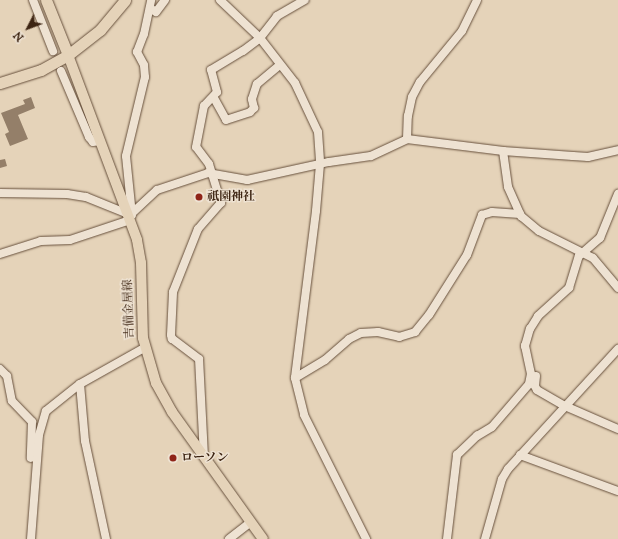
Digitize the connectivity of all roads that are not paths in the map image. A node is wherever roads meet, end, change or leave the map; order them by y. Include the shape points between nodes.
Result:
1 (33, 0) edge
2 (46, 0) edge
3 (125, 0) edge
4 (165, 0) edge
5 (220, 0) edge
6 (305, 0) edge
7 (477, 0) edge
8 (150, 4) edge
9 (260, 38) junction
10 (53, 51) dead end
11 (68, 55) junction
12 (280, 65) junction
13 (62, 71) dead end
14 (0, 83) edge
15 (214, 98) junction
16 (407, 139) junction
17 (100, 141) junction
18 (618, 150) edge
19 (503, 151) junction
20 (320, 164) junction
21 (211, 173) junction
22 (0, 193) edge
23 (618, 194) edge
24 (520, 214) junction
25 (130, 216) junction
26 (583, 251) junction
27 (0, 254) edge
28 (618, 288) edge
29 (144, 348) junction
30 (618, 349) edge
31 (529, 364) junction
32 (0, 369) edge
33 (295, 378) junction
34 (80, 384) junction
35 (565, 406) junction
36 (618, 429) edge
37 (520, 455) junction
38 (204, 457) junction
39 (36, 471) junction
40 (618, 491) edge
41 (251, 522) junction
42 (31, 539) edge
43 (106, 539) edge
44 (229, 539) edge
45 (263, 539) edge
46 (366, 539) edge
47 (447, 539) edge
48 (485, 539) edge

1 - 10 street
2 - 11 highway
3 - 11 highway via 100,30
4 - 8 street via 156,12
5 - 9 street
6 - 9 street via 277,16
7 - 16 street via 462,31 420,82 412,97
8 - 25 street via 137,52 144,65 145,77 126,156
9 - 12 street
9 - 15 street via 231,59 212,68 217,92
11 - 14 highway via 41,70
11 - 17 main road, 吉備金屋線
12 - 15 street via 256,84 252,98 254,108 241,116 226,120
12 - 20 street via 295,83 314,121 320,139
13 - 17 street via 89,137 93,142
15 - 21 street via 203,109 196,147 207,160
16 - 19 street
16 - 20 street via 371,156
17 - 25 main road, 吉備金屋線
18 - 19 street via 588,157
19 - 24 street via 508,187
20 - 21 street via 241,181
20 - 33 street
21 - 25 street via 158,190
21 - 38 street via 220,204 198,229 173,292 171,335 172,339 199,359
22 - 25 street via 72,194
23 - 26 street via 600,238
24 - 26 street via 539,231
24 - 33 street via 492,212 482,215 467,255 430,315 416,332 399,337 378,332 361,333 349,339 325,360
25 - 27 street via 70,240 40,241
25 - 29 main road, 吉備金屋線 via 140,256
26 - 28 street via 593,258
26 - 31 street via 569,288 533,323 525,346
29 - 34 street
29 - 38 main road, 吉備金屋線 via 160,393
30 - 35 street
31 - 35 street via 535,370 535,388
31 - 47 street via 532,376 529,384 492,427 477,436 457,455
32 - 39 street via 6,373 14,405 32,422 31,464
33 - 46 street via 304,415
34 - 39 street via 46,411 38,435
34 - 43 street via 85,441
35 - 36 street
35 - 37 street
37 - 40 street
37 - 48 street via 502,479
38 - 41 main road, 吉備金屋線
39 - 42 street
41 - 44 street
41 - 45 main road, 吉備金屋線

